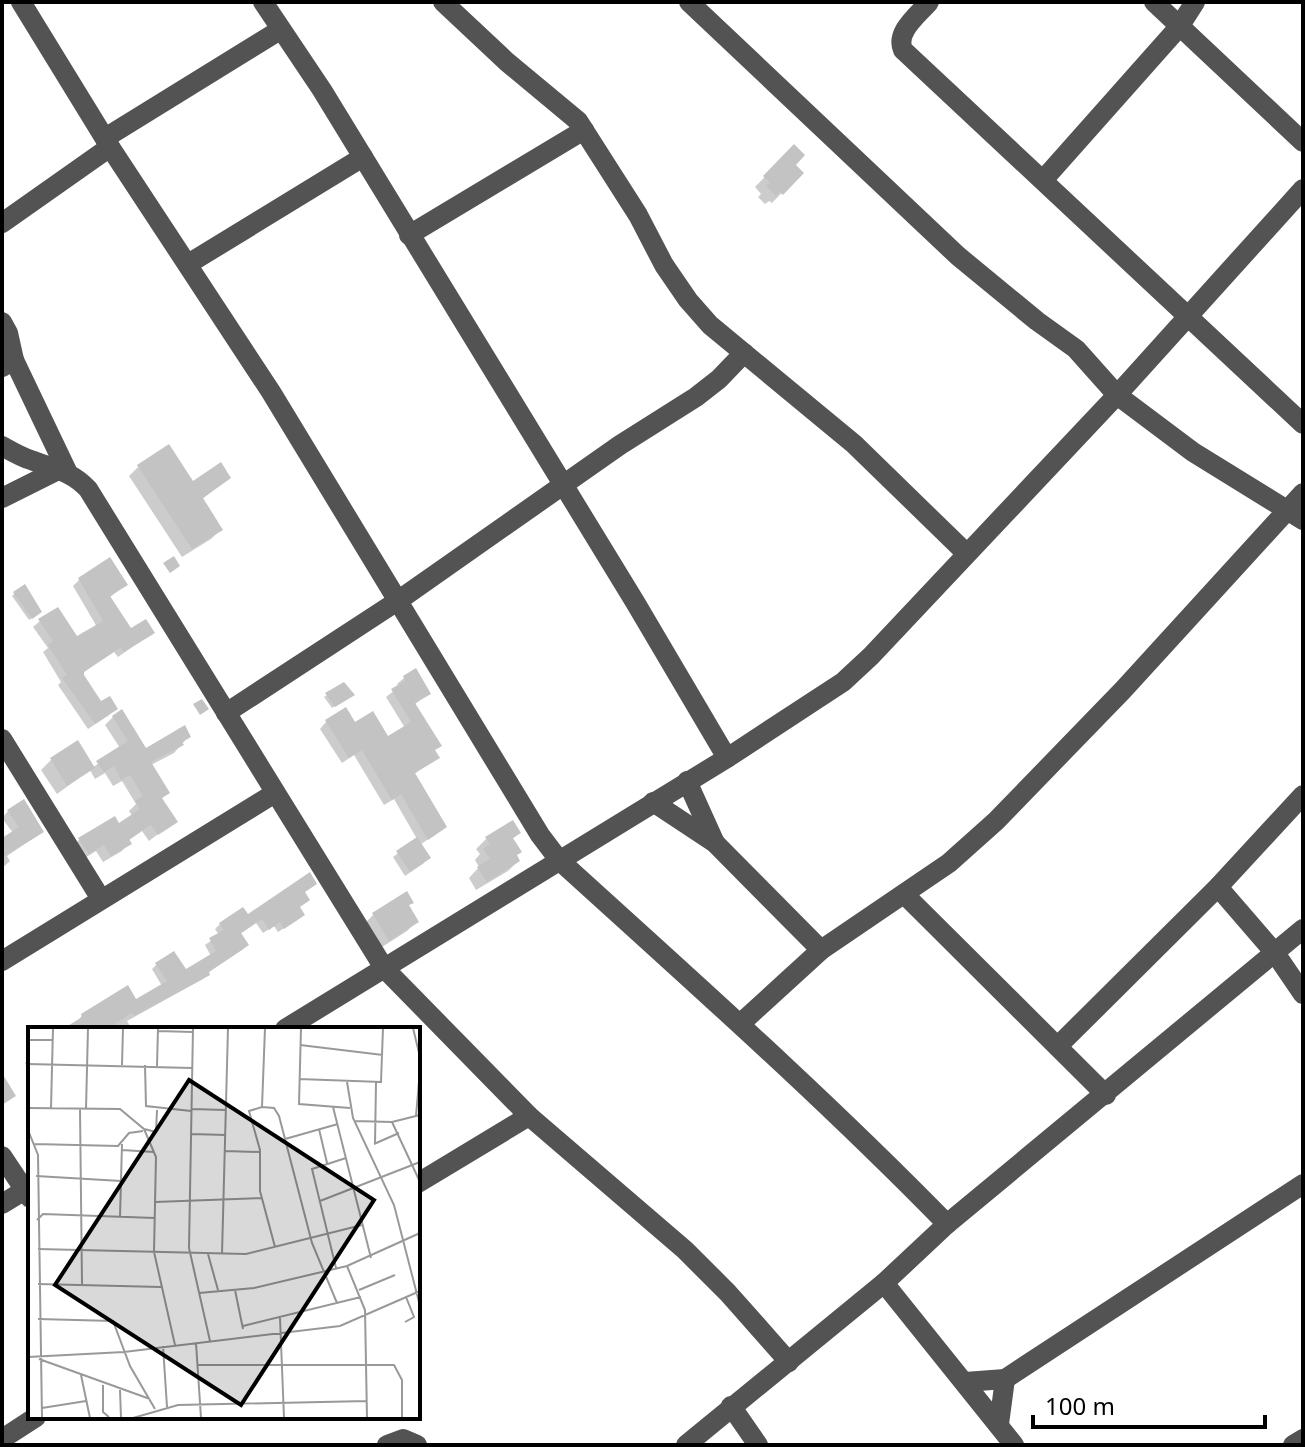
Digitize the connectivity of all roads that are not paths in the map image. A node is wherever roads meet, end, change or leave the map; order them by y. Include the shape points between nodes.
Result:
1 (21, 2) edge
2 (263, 2) edge
3 (443, 2) edge
4 (689, 2) edge
5 (929, 2) edge
6 (1154, 2) edge
7 (1195, 2) edge
8 (1179, 27) junction
9 (280, 30) junction
10 (584, 130) junction
11 (108, 142) junction
12 (1303, 142) edge
13 (363, 157) junction
14 (1044, 179) junction
15 (1303, 189) edge
16 (2, 223) edge
17 (409, 235) junction
18 (188, 264) junction
19 (1190, 315) junction
20 (2, 322) edge
21 (744, 353) junction
22 (8, 363) edge
23 (1117, 395) junction
24 (1303, 424) edge
25 (2, 446) edge
26 (64, 470) junction
27 (563, 488) junction
28 (1303, 493) edge
29 (2, 498) edge
30 (1294, 515) edge
31 (966, 553) junction
32 (399, 600) junction
33 (226, 713) junction
34 (2, 739) edge
35 (727, 758) junction
36 (687, 781) junction
37 (275, 793) junction
38 (1303, 795) edge
39 (653, 802) junction
40 (715, 843) junction
41 (559, 860) junction
42 (1218, 887) junction
43 (905, 895) junction
44 (101, 899) junction
45 (1303, 929) edge
46 (821, 950) junction
47 (1275, 953) junction
48 (2, 961) edge
49 (384, 968) junction
50 (1303, 994) edge
51 (740, 1024) junction
52 (288, 1027) edge
53 (1058, 1046) junction
54 (1106, 1095) junction
55 (529, 1116) junction
56 (2, 1156) edge
57 (420, 1182) edge
58 (1303, 1184) edge
59 (28, 1192) edge
60 (2, 1204) edge
61 (947, 1224) junction
62 (884, 1283) junction
63 (789, 1362) junction
64 (1005, 1379) junction
65 (965, 1382) junction
66 (731, 1406) junction
67 (33, 1419) edge
68 (999, 1424) junction
69 (2, 1439) edge
70 (1303, 1439) edge
71 (387, 1445) edge
72 (417, 1445) edge
73 (686, 1445) edge
74 (758, 1445) edge
75 (1014, 1445) edge
76 (1293, 1445) edge

1 - 11 street
2 - 9 street
3 - 10 street
4 - 23 street via 958,256 1076,349
5 - 14 street via 905,30 900,46
6 - 8 street
7 - 8 street
8 - 12 street
8 - 14 street
9 - 11 street
9 - 13 street
10 - 17 street
10 - 21 street via 688,300
11 - 16 street
11 - 18 street
13 - 17 street
13 - 18 street
14 - 19 street
15 - 19 street
17 - 27 street
18 - 32 street
19 - 23 street
19 - 24 street
20 - 22 street via 8,333
21 - 27 street via 696,397
21 - 31 street via 854,444
22 - 26 street
23 - 30 street via 1193,452
23 - 31 street
25 - 26 street
26 - 29 street
26 - 33 street via 88,489
27 - 32 street
27 - 35 street
28 - 30 street
30 - 43 street via 1242,562 1017,799 949,863
31 - 35 street via 843,682
32 - 33 street
32 - 41 street
33 - 37 street
34 - 44 street
35 - 36 street
36 - 39 street
36 - 40 street
37 - 44 street
37 - 49 street
38 - 42 street
39 - 40 street
39 - 41 street
40 - 46 street
41 - 49 street
41 - 51 street
42 - 47 street
42 - 53 street
43 - 46 street
43 - 53 street
44 - 48 street
45 - 47 street
46 - 51 street
47 - 50 street
47 - 54 street
49 - 52 street
49 - 55 street
51 - 61 street
53 - 54 street
54 - 61 street
55 - 57 street
55 - 63 street via 685,1250
56 - 59 street
58 - 64 street
59 - 60 street
61 - 62 street
62 - 63 street
62 - 65 street
63 - 66 street
64 - 65 street
64 - 68 street
65 - 68 street
66 - 73 street
66 - 74 street
67 - 69 street
68 - 75 street
70 - 76 street
71 - 72 street via 403,1439

